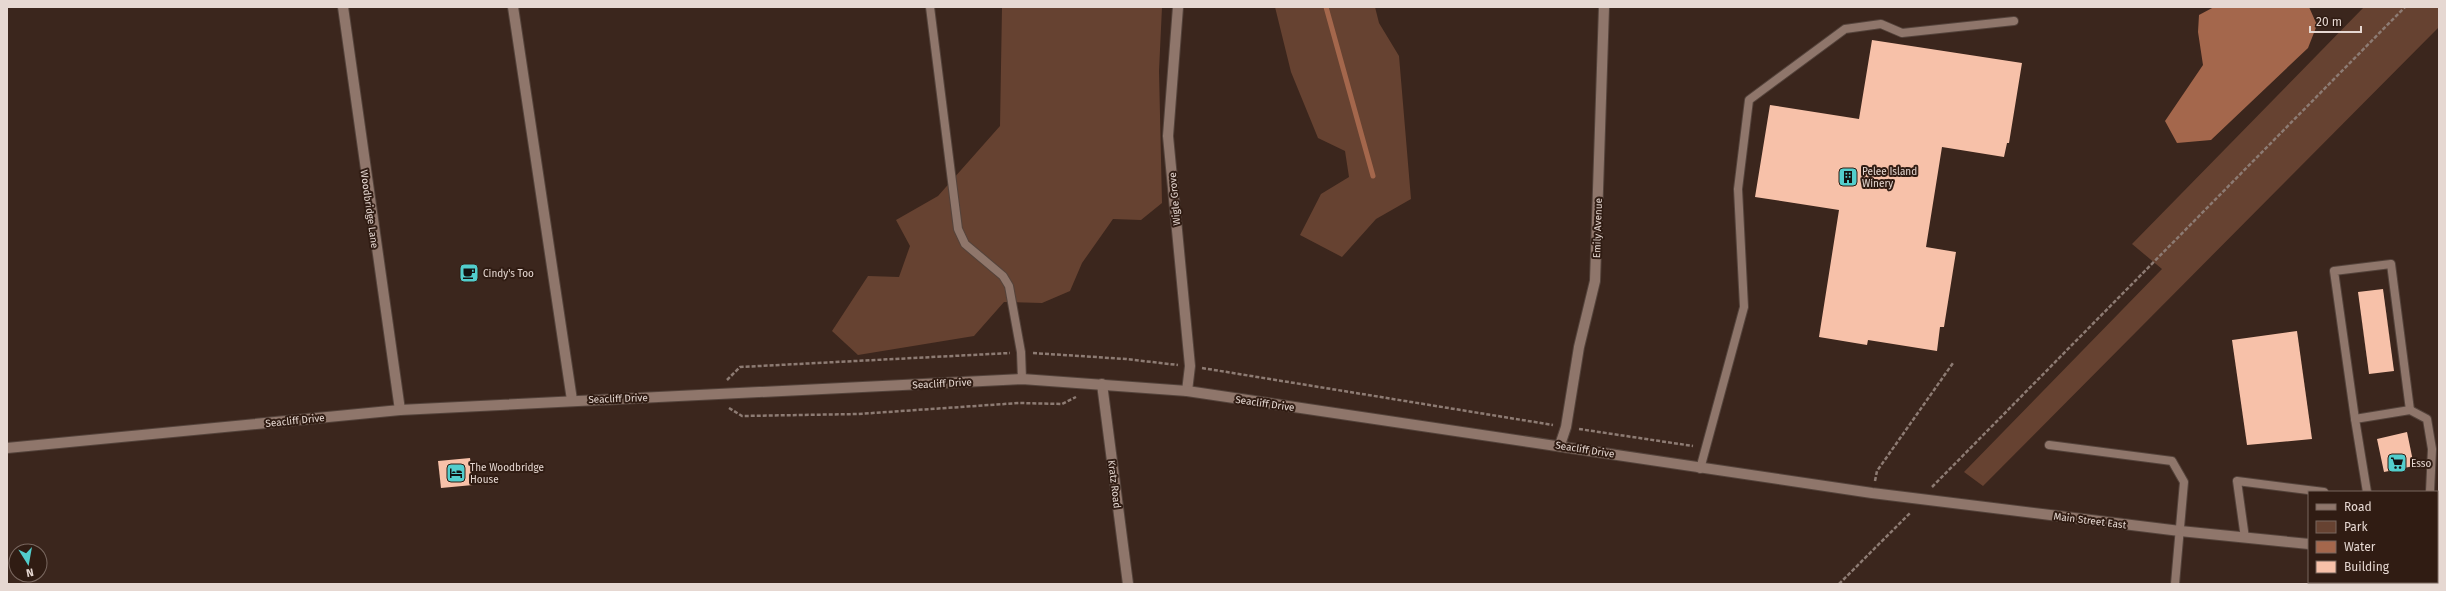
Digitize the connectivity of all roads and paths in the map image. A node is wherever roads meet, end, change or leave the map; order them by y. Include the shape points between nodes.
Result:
1 (343, 7) edge
2 (513, 7) edge
3 (930, 7) edge
4 (1178, 7) edge
5 (1604, 7) edge
6 (2405, 7) edge
7 (2014, 21) dead end
8 (1953, 363) dead end
9 (1022, 379) junction
10 (1102, 384) junction
11 (1187, 391) junction
12 (711, 395) junction
13 (572, 400) junction
14 (400, 410) junction
15 (2410, 410) junction
16 (2355, 419) junction
17 (1560, 445) junction
18 (2049, 445) dead end
19 (7, 448) edge
20 (1700, 469) junction
21 (2439, 484) edge
22 (2315, 491) edge
23 (2367, 491) edge
24 (2430, 491) edge
25 (1872, 493) junction
26 (1922, 499) junction
27 (2180, 531) junction
28 (2245, 538) junction
29 (2308, 544) edge
30 (1128, 584) edge
31 (1839, 584) edge
32 (2175, 584) edge

1 - 14 main road, Woodbridge Lane
2 - 13 main road
3 - 9 lane via 958,229 965,244 1003,276 1009,286 1021,352
4 - 11 main road, Wigle Grove via 1168,136 1190,366
5 - 17 main road, Emily Avenue via 1595,282 1579,347 1566,427
6 - 26 path via 1940,477
7 - 20 lane via 1902,33 1881,24 1846,29 1749,100 1738,189 1744,306
8 - 25 path via 1877,471
9 - 10 main road, Seacliff Drive
9 - 12 main road, Seacliff Drive
10 - 11 main road, Seacliff Drive
10 - 12 path via 1062,404 1019,403 858,414 742,416
10 - 30 main road, Kratz Road
11 - 17 main road, Seacliff Drive
12 - 13 main road, Seacliff Drive
13 - 14 main road, Seacliff Drive
14 - 19 main road, Seacliff Drive
15 - 16 lane
15 - 16 lane via 2391,264 2334,271
15 - 24 lane via 2427,419 2432,449
16 - 23 lane
17 - 20 main road, Seacliff Drive
18 - 27 lane via 2172,461 2184,482
20 - 25 main road, Seacliff Drive
21 - 24 lane
22 - 28 lane via 2237,482
25 - 26 main road, Main Street East
26 - 27 main road, Main Street East
26 - 31 path
27 - 28 main road, Main Street East
27 - 32 lane
28 - 29 main road, Main Street East

